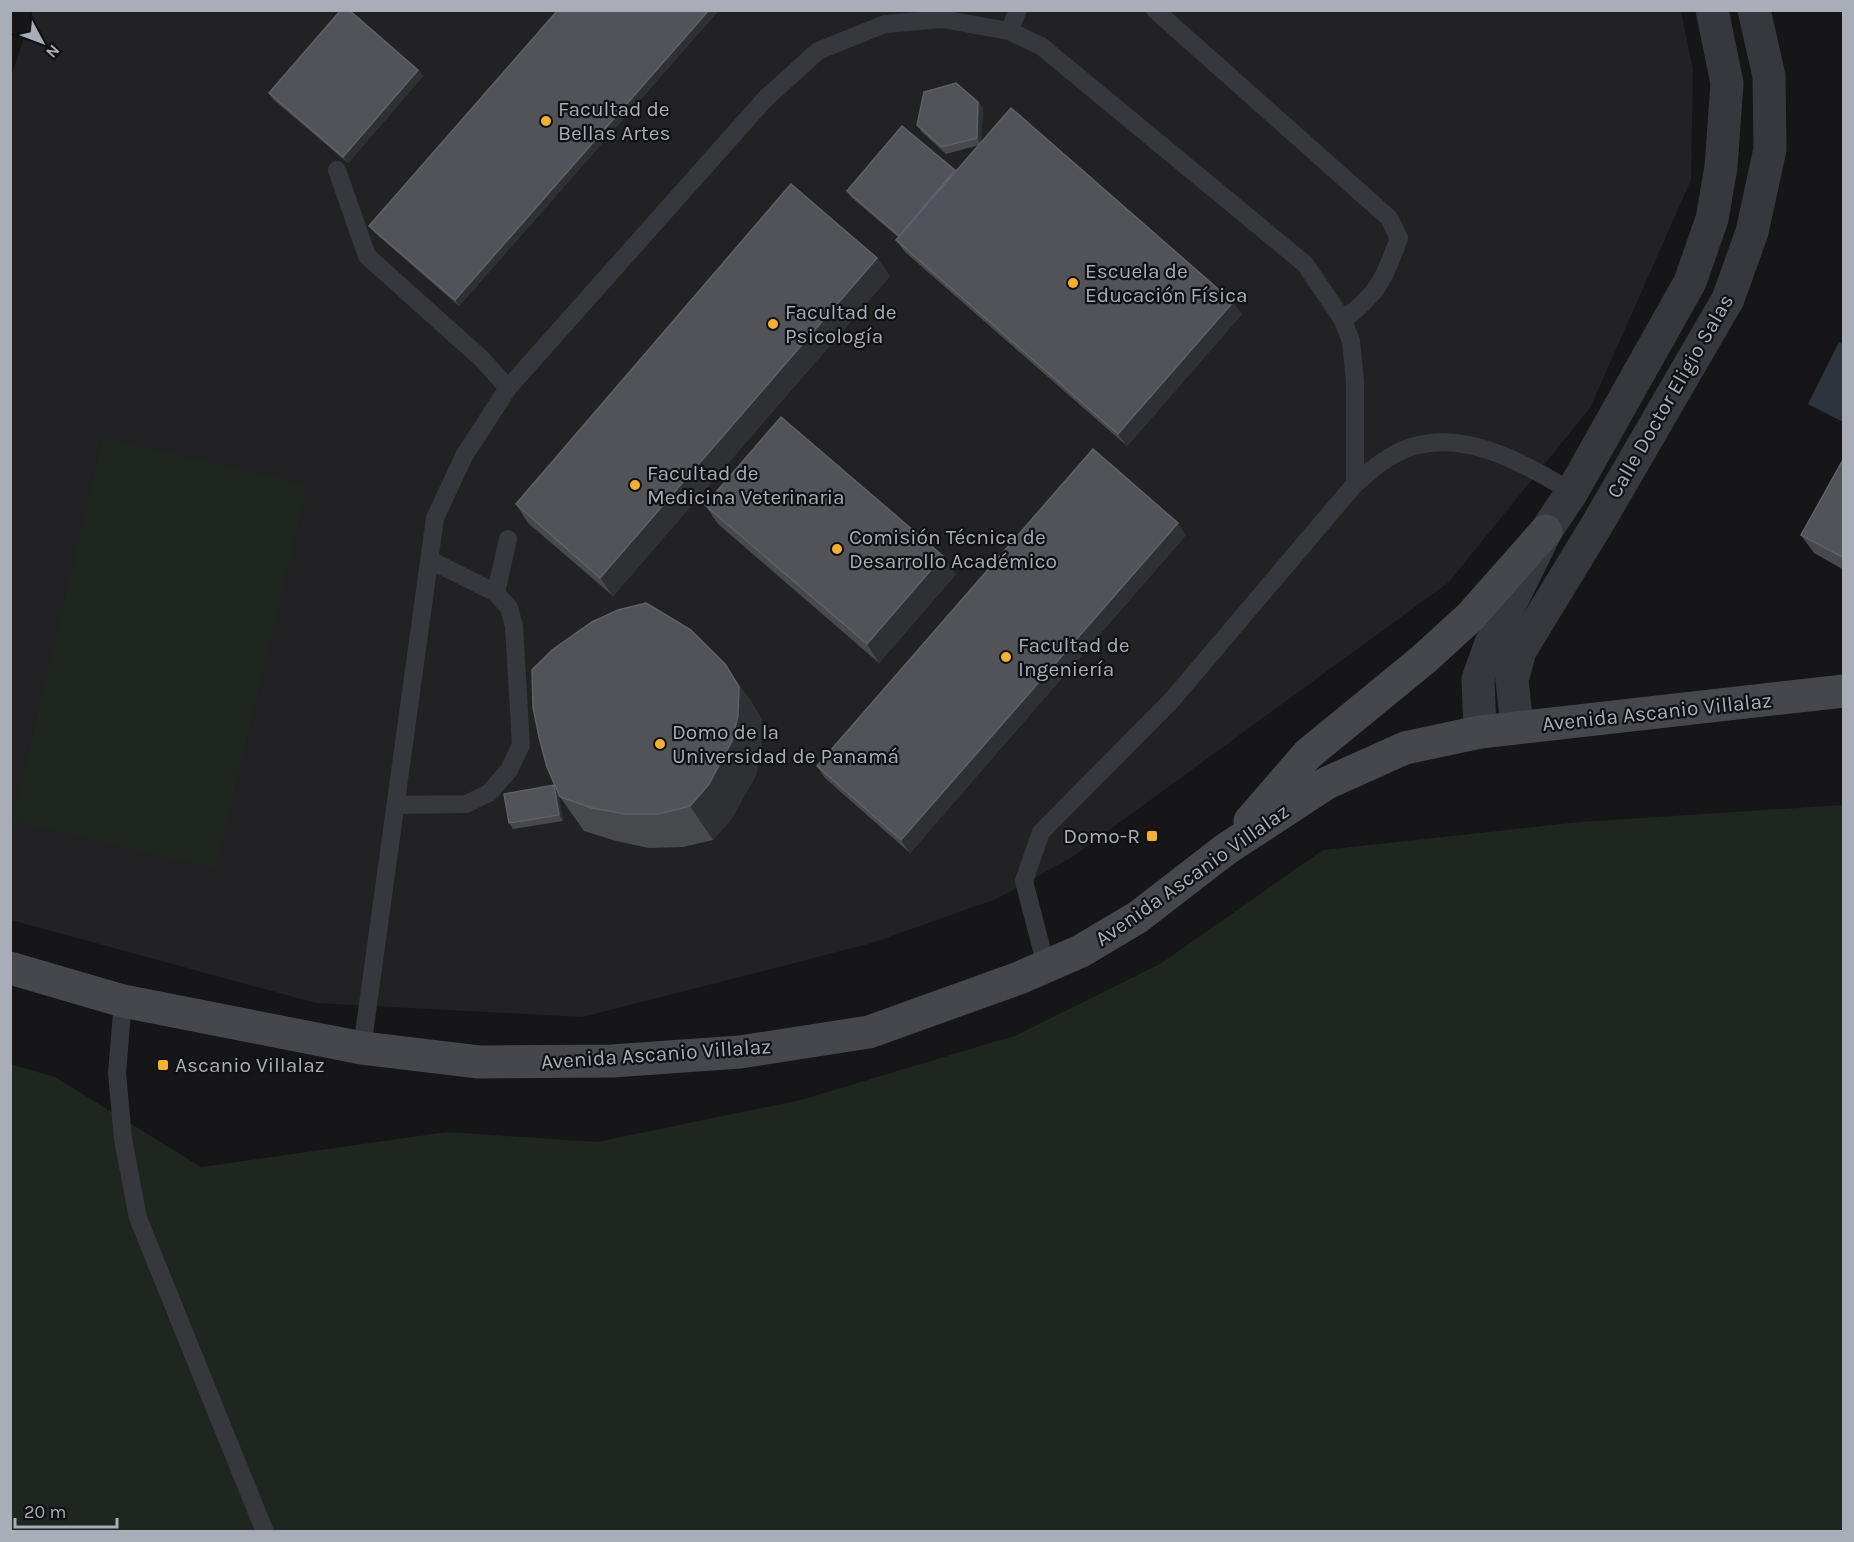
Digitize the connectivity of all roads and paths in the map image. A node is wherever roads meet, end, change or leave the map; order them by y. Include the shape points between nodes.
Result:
1 (1018, 10) edge
2 (1155, 10) edge
3 (1712, 10) edge
4 (1754, 10) edge
5 (1009, 32) junction
6 (337, 170) dead end
7 (1343, 320) junction
8 (508, 388) junction
9 (1356, 484) junction
10 (1572, 492) junction
11 (1546, 531) junction
12 (508, 539) dead end
13 (430, 560) junction
14 (496, 593) junction
15 (1844, 691) edge
16 (1517, 727) junction
17 (1480, 732) junction
18 (397, 805) junction
19 (1226, 849) junction
20 (1046, 966) junction
21 (10, 968) edge
22 (123, 1001) junction
23 (362, 1047) junction
24 (265, 1532) edge

1 - 5 lane
2 - 7 lane via 1389,218 1399,238 1380,287 1367,303
3 - 10 street, Calle Doctor Eligio Salas via 1727,83 1721,167 1712,219 1690,282
4 - 16 street, Calle Doctor Eligio Salas via 1769,76 1770,149 1752,232 1728,299 1520,651 1512,680
5 - 7 lane via 1041,46 1305,264
5 - 8 lane via 942,19 885,24 818,51 765,99
6 - 8 lane via 367,256 482,359
7 - 9 lane via 1351,341 1355,381
8 - 13 lane via 464,456 435,518
9 - 10 lane via 1388,457 1418,445 1462,442 1529,467
9 - 20 lane via 1171,701 1041,832 1024,880
10 - 11 street, Calle Doctor Eligio Salas
11 - 17 street, Calle Doctor Eligio Salas via 1491,643 1478,679
11 - 19 main road via 1471,616 1308,754
12 - 14 lane
13 - 14 lane
13 - 18 lane
14 - 18 lane via 509,608 514,626 520,745 509,770 489,793 466,804
15 - 16 main road, Avenida Ascanio Villalaz
16 - 17 main road, Avenida Ascanio Villalaz
17 - 19 main road, Avenida Ascanio Villalaz via 1405,748 1327,783
18 - 23 lane
19 - 20 main road, Avenida Ascanio Villalaz via 1138,917 1081,951
20 - 23 main road, Avenida Ascanio Villalaz via 869,1032 740,1052 612,1061 479,1062
21 - 22 main road, Avenida Ascanio Villalaz
22 - 23 main road, Avenida Ascanio Villalaz
22 - 24 lane via 117,1073 123,1139 138,1218

